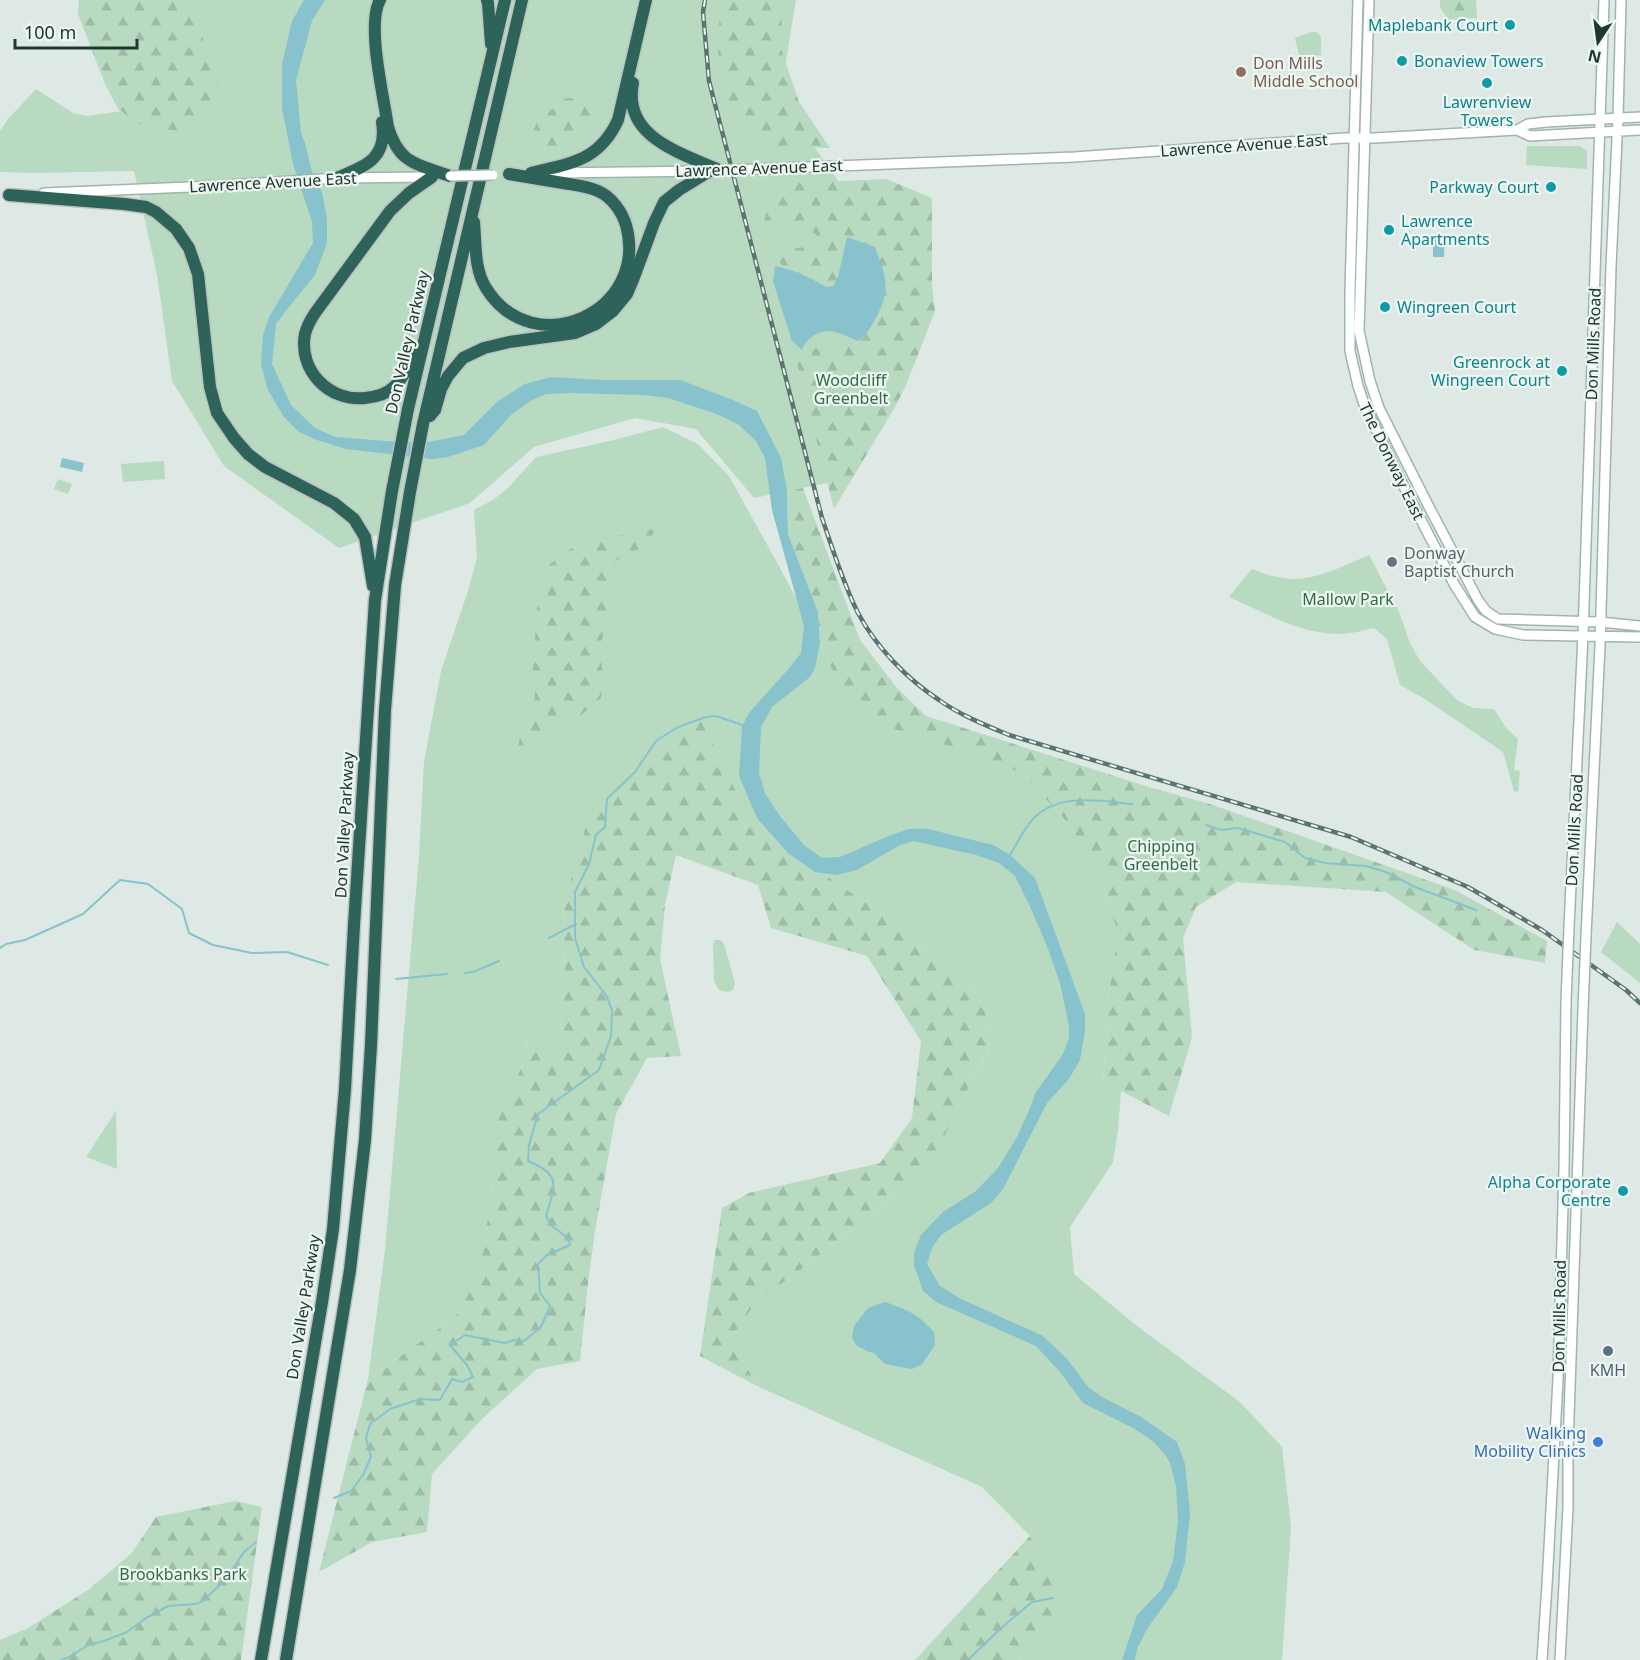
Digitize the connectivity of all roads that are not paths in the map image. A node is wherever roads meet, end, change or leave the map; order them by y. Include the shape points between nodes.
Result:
1 (373, 0) edge
2 (380, 0) edge
3 (487, 0) edge
4 (505, 0) edge
5 (522, 0) edge
6 (646, 0) edge
7 (654, 0) edge
8 (1358, 0) edge
9 (1369, 0) edge
10 (1604, 0) edge
11 (1621, 0) edge
12 (492, 51) junction
13 (1640, 117) edge
14 (1618, 118) junction
15 (1600, 119) junction
16 (1517, 130) junction
17 (1640, 130) edge
18 (1617, 131) junction
19 (1599, 132) junction
20 (1359, 138) junction
21 (715, 170) junction
22 (531, 173) junction
23 (509, 174) junction
24 (450, 176) junction
25 (434, 177) junction
26 (337, 178) junction
27 (4, 195) edge
28 (473, 208) junction
29 (426, 330) junction
30 (423, 424) junction
31 (375, 600) junction
32 (1583, 622) junction
33 (1600, 622) junction
34 (1640, 626) edge
35 (1583, 636) junction
36 (1600, 636) junction
37 (1640, 637) edge
38 (1554, 1445) junction
39 (1568, 1446) junction
40 (1550, 1507) junction
41 (1568, 1508) junction
42 (261, 1660) edge
43 (286, 1660) edge
44 (1542, 1660) edge
45 (1560, 1660) edge

1 - 26 highway via 368,31 384,133 381,148 365,166
2 - 24 highway via 374,30 393,142 411,162
3 - 12 highway
4 - 12 highway, Don Valley Parkway
5 - 28 highway, Don Valley Parkway
6 - 22 highway via 618,120 606,141 580,159
7 - 21 highway via 632,86 635,112 654,139
8 - 20 main road, The Donway East
9 - 20 main road, The Donway East
10 - 15 main road, Don Mills Road
11 - 14 main road, Don Mills Road
12 - 29 highway, Don Valley Parkway
13 - 14 main road, Lawrence Avenue East
14 - 15 main road, Lawrence Avenue East
14 - 18 main road, Don Mills Road
15 - 16 main road, Lawrence Avenue East via 1528,124
15 - 19 main road, Don Mills Road
16 - 19 main road, Lawrence Avenue East via 1530,136
16 - 20 main road, Lawrence Avenue East
17 - 18 main road, Lawrence Avenue East
18 - 19 main road, Lawrence Avenue East
18 - 33 main road, Don Mills Road
19 - 32 main road, Don Mills Road
20 - 21 main road, Lawrence Avenue East, bridge via 1074,157
20 - 32 main road, The Donway East via 1359,331 1379,408 1485,611 1498,619
20 - 35 main road, The Donway East via 1350,351 1365,407 1411,502 1475,617 1495,628 1523,635
21 - 22 main road, Lawrence Avenue East
21 - 30 highway via 664,202 627,294 613,311 575,333 508,342 463,358 448,376 435,410
22 - 23 main road, Lawrence Avenue East
23 - 24 main road, Lawrence Avenue East, bridge
23 - 28 highway via 600,191 623,214 628,262 621,283 597,311 580,321 556,325 515,316 499,304 486,288 478,268
24 - 25 main road, Lawrence Avenue East
25 - 26 main road, Lawrence Avenue East
25 - 29 highway via 413,189 390,211 315,313 305,335 306,360 316,379 338,395 351,399 377,396 402,377
26 - 27 main road, Lawrence Avenue East
27 - 31 highway via 146,207 176,229 189,248 198,274 210,387 217,413 248,454 334,502 354,519 365,537
28 - 30 highway, Don Valley Parkway
29 - 31 highway, Don Valley Parkway via 392,491
30 - 43 highway, Don Valley Parkway via 395,585 385,710 365,1140 350,1270
31 - 42 highway, Don Valley Parkway via 333,1229
32 - 33 main road, The Donway East
32 - 35 main road, Don Mills Road
33 - 34 main road, The Donway East
33 - 36 main road, Don Mills Road
35 - 36 main road, The Donway East
35 - 38 main road, Don Mills Road, bridge via 1566,1002
36 - 37 main road, The Donway East
36 - 39 main road, Don Mills Road, bridge
38 - 39 main road
38 - 40 main road, Don Mills Road
39 - 41 main road, Don Mills Road
40 - 41 main road
40 - 44 main road, Don Mills Road
41 - 45 main road, Don Mills Road

